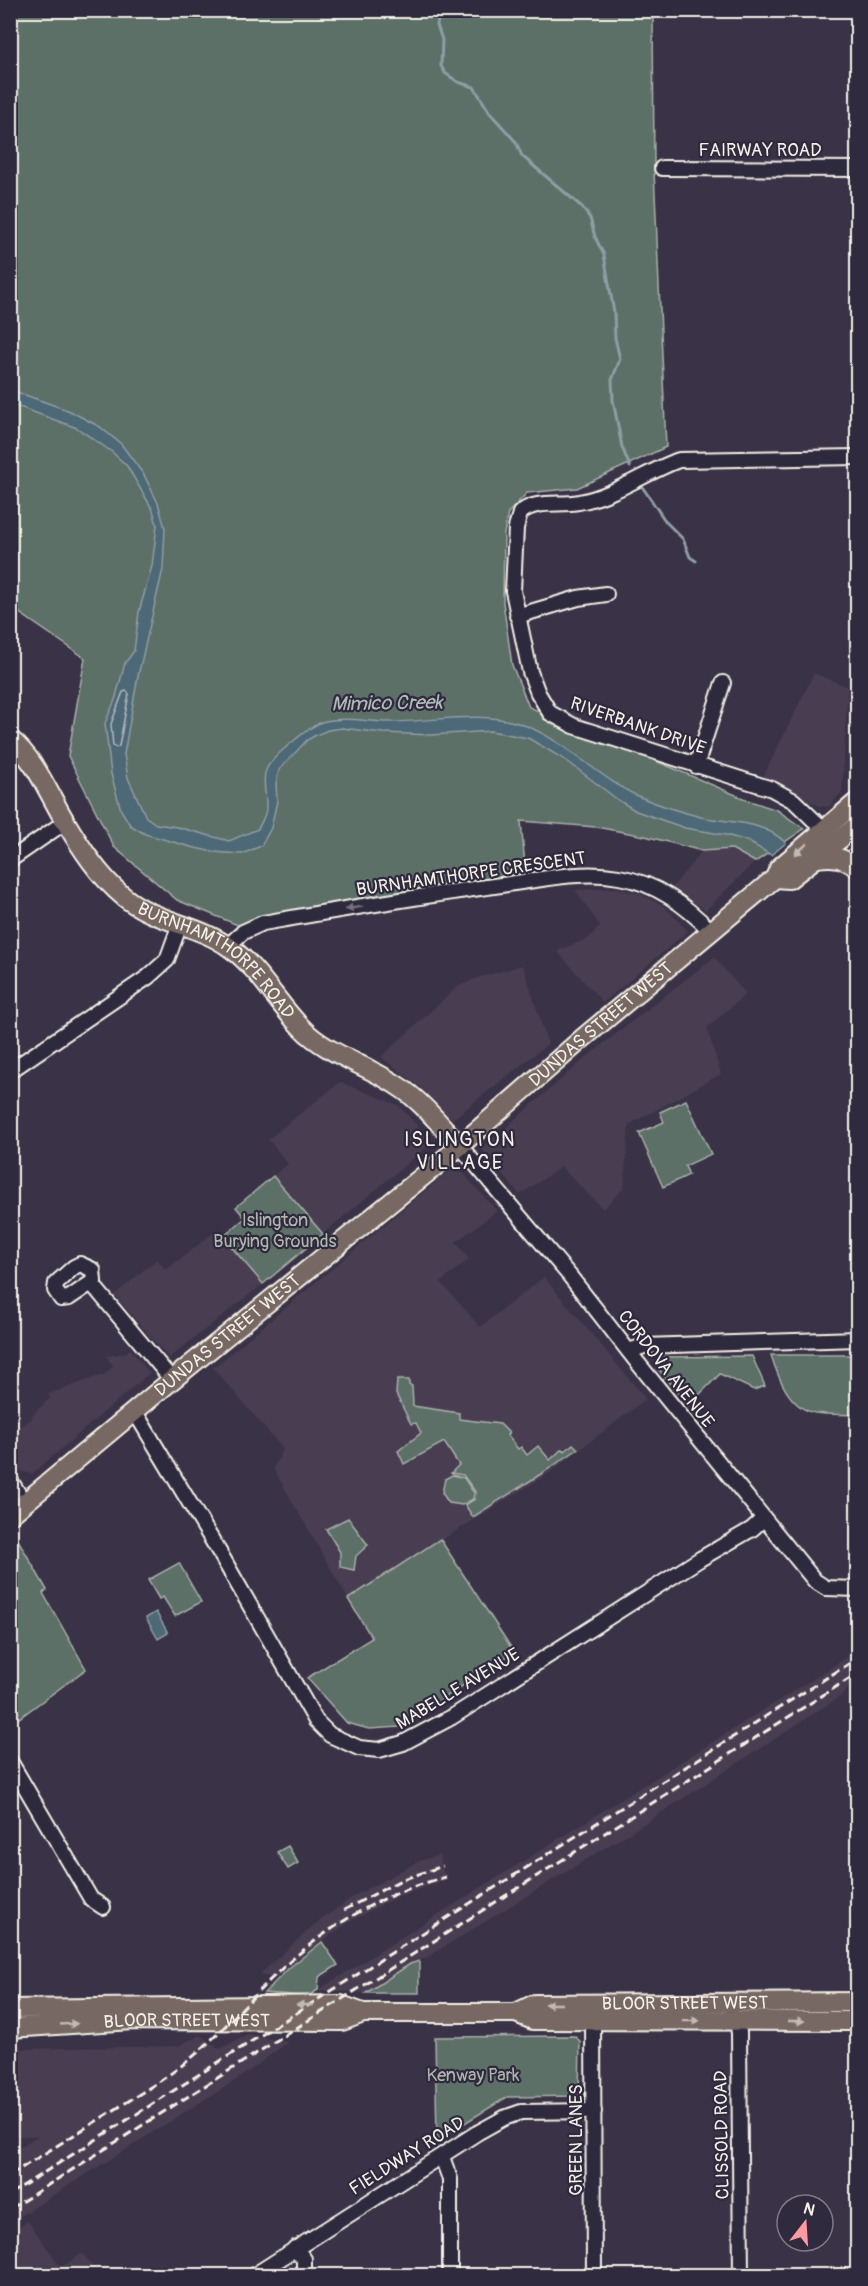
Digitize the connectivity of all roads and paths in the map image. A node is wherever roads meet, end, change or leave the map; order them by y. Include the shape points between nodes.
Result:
1 (662, 168) dead end
2 (858, 169) edge
3 (858, 457) edge
4 (606, 594) dead end
5 (517, 616) junction
6 (723, 683) dead end
7 (10, 738) edge
8 (696, 766) junction
9 (858, 801) edge
10 (65, 822) junction
11 (858, 825) edge
12 (823, 830) junction
13 (817, 858) junction
14 (10, 860) edge
15 (858, 868) edge
16 (775, 878) junction
17 (180, 924) junction
18 (711, 931) junction
19 (228, 946) junction
20 (10, 1071) edge
21 (460, 1146) junction
22 (92, 1284) dead end
23 (858, 1339) edge
24 (629, 1351) junction
25 (172, 1380) junction
26 (135, 1412) junction
27 (10, 1480) edge
28 (25, 1504) junction
29 (10, 1515) edge
30 (763, 1519) junction
31 (857, 1589) edge
32 (10, 1761) edge
33 (103, 1907) dead end
34 (718, 2002) junction
35 (858, 2002) edge
36 (10, 2009) edge
37 (593, 2012) junction
38 (363, 2013) junction
39 (737, 2021) junction
40 (858, 2021) edge
41 (10, 2028) edge
42 (594, 2111) junction
43 (442, 2157) junction
44 (295, 2248) junction
45 (254, 2276) edge
46 (304, 2276) edge
47 (450, 2276) edge
48 (594, 2276) edge
49 (741, 2276) edge

1 - 2 street, FAIRWAY ROAD
3 - 5 street, RIVERBANK DRIVE via 679,460 596,497 530,506 517,520 513,591
4 - 5 street
5 - 8 street, RIVERBANK DRIVE via 530,672 550,713 574,726
6 - 8 street
7 - 10 main road, BURNHAMTHORPE ROAD via 40,776
8 - 12 street, RIVERBANK DRIVE via 786,795
9 - 12 main road, DUNDAS STREET WEST
10 - 14 street
10 - 17 main road, BURNHAMTHORPE ROAD via 93,864 124,897
11 - 13 main road, DUNDAS STREET WEST
12 -> 16 main road, DUNDAS STREET WEST via 779,868
13 - 15 main road via 838,857
13 - 16 main road, DUNDAS STREET WEST via 789,879
16 - 18 main road, DUNDAS STREET WEST
17 - 19 main road, BURNHAMTHORPE ROAD
17 - 20 street via 167,960 148,977
18 -> 19 street, BURNHAMTHORPE CRESCENT via 668,895 644,884 620,877 577,874 272,922 248,928
18 - 21 main road, DUNDAS STREET WEST
19 - 21 main road, BURNHAMTHORPE ROAD via 309,1034 331,1051 408,1092
21 - 24 street, CORDOVA AVENUE
21 - 25 main road, DUNDAS STREET WEST
22 - 25 street
23 - 24 street via 644,1346
24 - 30 street, CORDOVA AVENUE
25 - 26 main road, DUNDAS STREET WEST
26 - 28 main road, DUNDAS STREET WEST
26 - 30 street, MABELLE AVENUE via 316,1721 338,1740 363,1749 392,1748 452,1717
27 - 28 street
28 - 29 main road, DUNDAS STREET WEST
30 - 31 street, CORDOVA AVENUE via 815,1581 826,1588
32 - 33 street via 91,1899
34 - 35 main road, BLOOR STREET WEST
34 - 37 main road, BLOOR STREET WEST
34 - 39 street
38 -> 36 main road, BLOOR STREET WEST via 341,2005
37 - 38 main road, BLOOR STREET WEST via 533,2020 516,2013
37 -> 39 main road, BLOOR STREET WEST
37 - 42 street, GREEN LANES
41 -> 38 main road, BLOOR STREET WEST via 133,2020 342,2021
39 -> 40 main road, BLOOR STREET WEST
39 - 49 street, CLISSOLD ROAD
42 - 43 street, FIELDWAY ROAD via 512,2115
42 - 48 street, GREEN LANES
43 - 44 street, FIELDWAY ROAD
43 - 47 street via 450,2179
44 - 45 street, FIELDWAY ROAD
44 - 46 street via 304,2259

